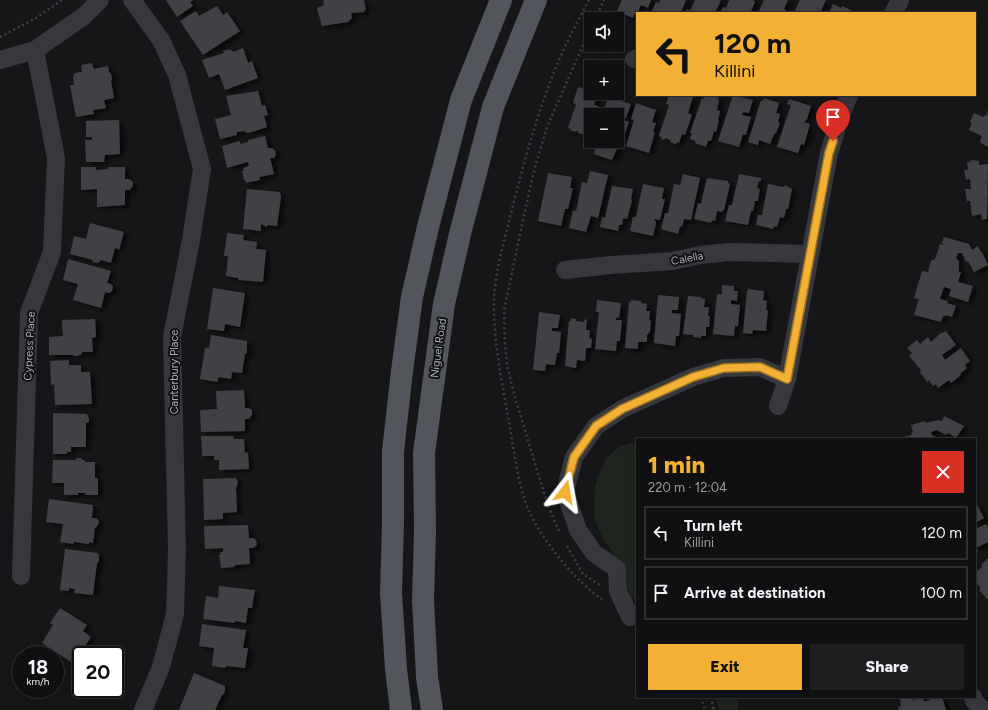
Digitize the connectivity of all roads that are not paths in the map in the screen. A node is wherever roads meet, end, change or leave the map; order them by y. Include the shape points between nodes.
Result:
1 (100, 0) edge
2 (132, 0) edge
3 (501, 0) edge
4 (536, 0) edge
5 (900, 0) edge
6 (894, 12) edge
7 (35, 50) junction
8 (0, 60) edge
9 (849, 96) edge
10 (809, 254) junction
11 (565, 270) dead end
12 (787, 379) junction
13 (778, 406) dead end
14 (21, 576) dead end
15 (620, 607) road end
16 (974, 698) edge
17 (143, 710) edge
18 (401, 710) edge
19 (432, 710) edge
20 (983, 710) edge

1 - 7 street via 84,16
2 - 17 street, Canterbury Place via 161,40 176,75 202,169 192,240 172,337 177,550 175,614 161,667
3 - 18 main road via 461,100 412,297 393,451 391,593
4 - 19 main road, Niguel Road via 493,107 444,304 424,453 423,600 427,677
5 - 6 street
7 - 8 street
7 - 14 street, Cypress Place via 56,158 52,252 29,313
9 - 10 street via 829,153
10 - 11 street, Calella via 729,252 700,254 673,261
10 - 12 street
12 - 13 street
12 - 15 street via 760,367 724,368 693,377 622,409 596,426 574,457 565,492 578,530 594,553 617,569
16 - 20 street

